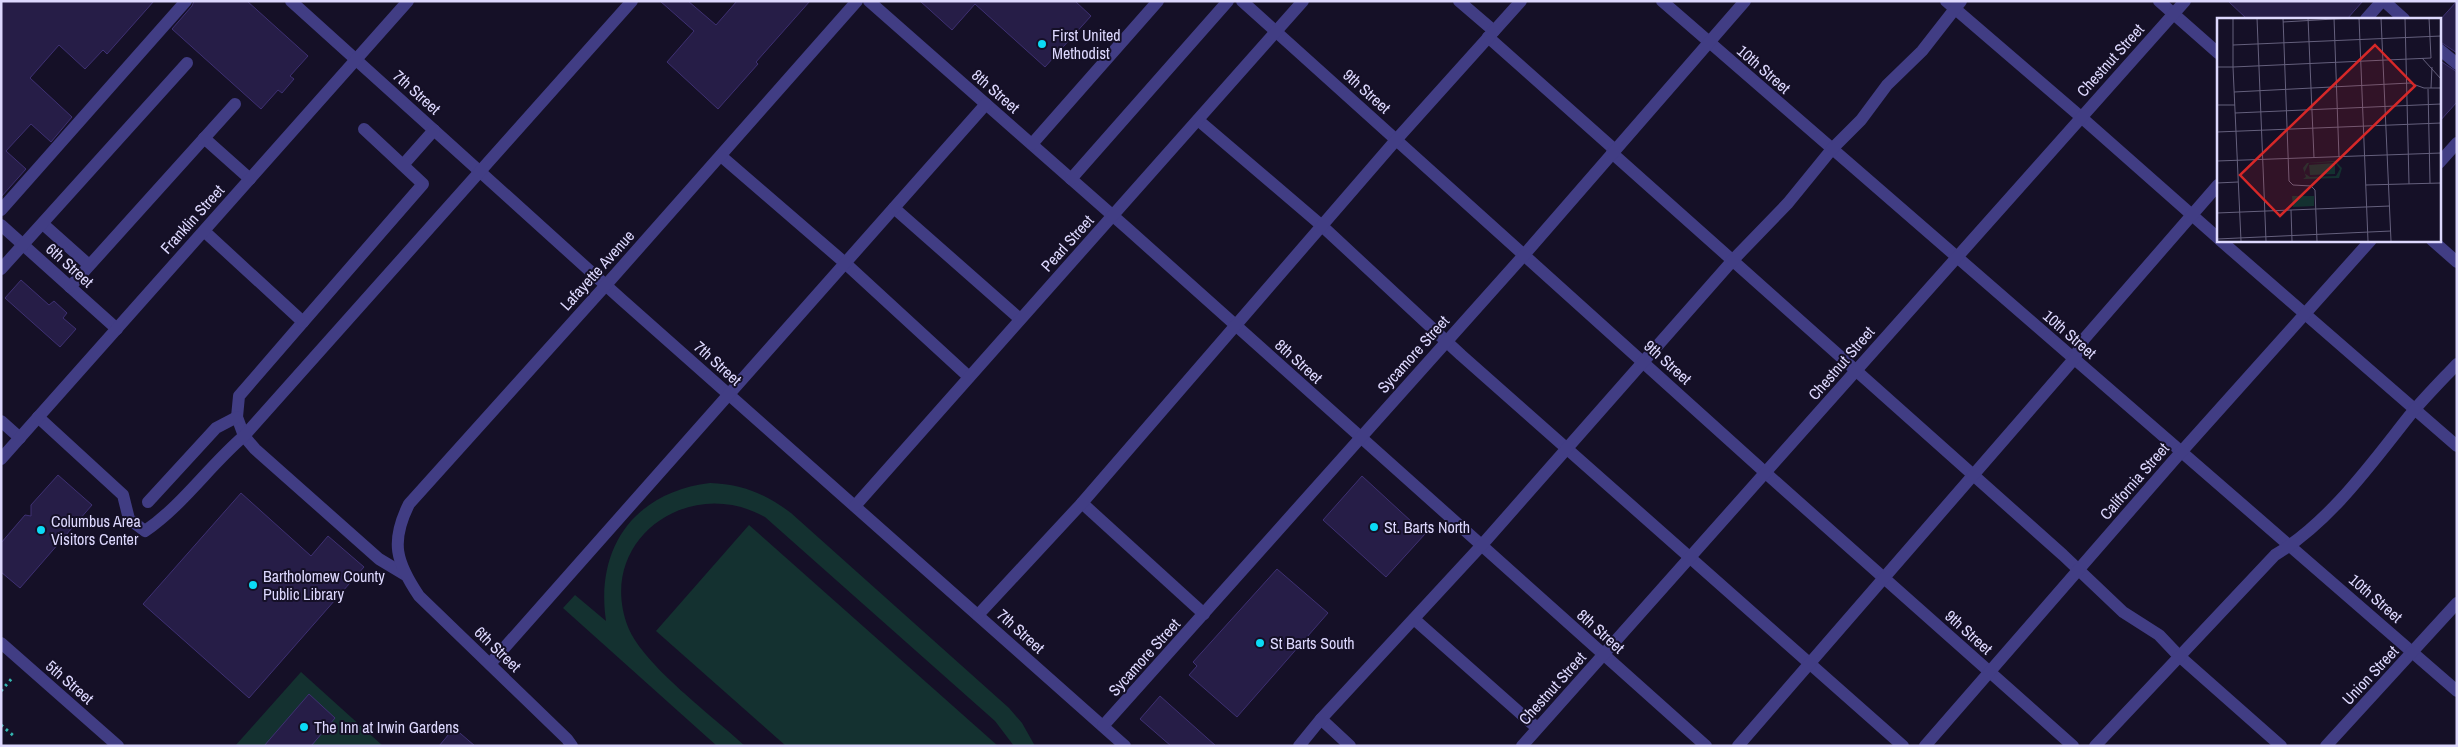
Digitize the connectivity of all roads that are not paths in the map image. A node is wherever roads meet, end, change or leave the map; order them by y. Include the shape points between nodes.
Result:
1 (186, 1) edge
2 (291, 1) edge
3 (408, 1) edge
4 (632, 1) edge
5 (857, 1) edge
6 (869, 1) edge
7 (1158, 1) edge
8 (1228, 1) edge
9 (1242, 1) edge
10 (1303, 1) edge
11 (1459, 1) edge
12 (1521, 1) edge
13 (1662, 1) edge
14 (1745, 1) edge
15 (2159, 1) edge
16 (2184, 1) edge
17 (2383, 1) edge
18 (1954, 4) edge
19 (2173, 14) junction
20 (2367, 18) edge
21 (2403, 18) edge
22 (1276, 32) junction
23 (1491, 34) junction
24 (1708, 42) junction
25 (2440, 50) edge
26 (2217, 52) edge
27 (356, 59) junction
28 (187, 63) dead end
29 (2457, 64) edge
30 (235, 104) dead end
31 (986, 104) junction
32 (2081, 117) junction
33 (1198, 120) junction
34 (364, 129) dead end
35 (434, 130) junction
36 (204, 138) junction
37 (1396, 140) junction
38 (2457, 143) edge
39 (1032, 144) junction
40 (1832, 149) junction
41 (1613, 152) junction
42 (720, 156) junction
43 (2440, 162) edge
44 (403, 165) junction
45 (480, 171) junction
46 (250, 179) junction
47 (1071, 179) junction
48 (2217, 186) edge
49 (894, 208) junction
50 (1, 210) edge
51 (1113, 215) junction
52 (2192, 215) junction
53 (43, 224) junction
54 (1, 225) edge
55 (1321, 225) junction
56 (204, 231) junction
57 (2217, 237) edge
58 (2221, 241) edge
59 (2370, 241) edge
60 (2433, 241) edge
61 (24, 245) junction
62 (1524, 255) junction
63 (1956, 257) junction
64 (1733, 260) junction
65 (2457, 262) edge
66 (845, 264) junction
67 (89, 265) junction
68 (1, 269) edge
69 (606, 285) junction
70 (70, 287) junction
71 (2305, 314) junction
72 (1020, 319) junction
73 (303, 322) junction
74 (1234, 324) junction
75 (116, 329) junction
76 (1447, 342) junction
77 (2074, 359) junction
78 (1643, 362) junction
79 (2457, 364) edge
80 (1856, 370) junction
81 (969, 377) junction
82 (729, 394) junction
83 (2416, 409) junction
84 (38, 417) junction
85 (237, 417) junction
86 (1, 421) edge
87 (244, 436) junction
88 (20, 438) junction
89 (1360, 438) junction
90 (2457, 446) edge
91 (1567, 449) junction
92 (2182, 452) junction
93 (2, 456) edge
94 (1766, 473) junction
95 (1973, 474) junction
96 (148, 502) dead end
97 (1082, 503) junction
98 (855, 506) junction
99 (1481, 546) junction
100 (2290, 546) junction
101 (1691, 557) junction
102 (2079, 569) junction
103 (404, 574) junction
104 (1883, 577) junction
105 (2457, 603) edge
106 (1204, 614) junction
107 (978, 615) junction
108 (1414, 619) junction
109 (1, 643) edge
110 (2414, 652) junction
111 (1604, 655) junction
112 (2178, 655) junction
113 (1809, 663) junction
114 (490, 664) junction
115 (1989, 672) junction
116 (2457, 690) edge
117 (1321, 719) junction
118 (1104, 726) junction
119 (1538, 728) junction
120 (118, 746) edge
121 (572, 746) edge
122 (1125, 746) edge
123 (1299, 746) edge
124 (1350, 746) edge
125 (1522, 746) edge
126 (1706, 746) edge
127 (1738, 746) edge
128 (1903, 746) edge
129 (1925, 746) edge
130 (2073, 746) edge
131 (2095, 746) edge
132 (2281, 746) edge
133 (2326, 746) edge

1 - 50 street
2 - 27 street, 7th Street
3 - 27 street, Franklin Street
4 - 45 street
5 - 42 street, Lafayette Avenue
6 - 31 street, 8th Street
7 - 39 street
8 - 47 street
9 - 22 street, 9th Street
10 - 22 street, Pearl Street
11 - 23 street
12 - 23 street
13 - 24 street, 10th Street
14 - 24 street, Sycamore Street
15 - 19 street
16 - 19 street, Chestnut Street
17 - 20 street
17 - 21 street
18 - 32 street
18 - 40 street via 1922,51 1887,85
19 - 26 street
19 - 32 street, Chestnut Street
22 - 33 street, Pearl Street
22 - 37 street, 9th Street
23 - 37 street
23 - 41 street
24 - 40 street, 10th Street
24 - 41 street, Sycamore Street
25 - 29 street
27 - 35 street, 7th Street
27 - 46 street, Franklin Street
28 - 53 street
30 - 36 street
31 - 39 street, 8th Street
31 - 49 street
32 - 52 street
32 - 63 street, Chestnut Street
33 - 51 street, Pearl Street
33 - 55 street
34 - 44 street
35 - 44 street
35 - 45 street, 7th Street
36 - 46 street
36 - 67 street
37 - 55 street
37 - 62 street, 9th Street
38 - 43 street
39 - 47 street, 8th Street
40 - 63 street, 10th Street
40 - 64 street via 1788,203
41 - 62 street, Sycamore Street
41 - 64 street
42 - 66 street
42 - 69 street, Lafayette Avenue
44 - 73 street via 423,184
45 - 69 street, 7th Street
45 - 87 street
46 - 56 street, Franklin Street
47 - 51 street, 8th Street
48 - 52 street
49 - 66 street
49 - 72 street
51 - 72 street, Pearl Street
51 - 74 street, 8th Street
52 - 57 street
52 - 77 street via 2084,339
53 - 61 street
53 - 67 street
54 - 61 street, 6th Street
55 - 74 street
55 - 76 street
56 - 73 street
56 - 75 street, Franklin Street
58 - 71 street
59 - 71 street, California Street
60 - 65 street
61 - 68 street
61 - 70 street, 6th Street
62 - 76 street, Sycamore Street
62 - 78 street, 9th Street
63 - 77 street, 10th Street
63 - 80 street, Chestnut Street
64 - 78 street
64 - 80 street
66 - 81 street
66 - 82 street
67 - 70 street
69 - 82 street, 7th Street
69 - 103 street, Lafayette Avenue via 409,504 399,524 396,547
70 - 75 street, 6th Street
71 - 83 street
71 - 92 street, California Street
72 - 81 street, Pearl Street
73 - 85 street via 239,396
74 - 89 street, 8th Street
74 - 97 street
75 - 84 street, Franklin Street
76 - 89 street, Sycamore Street
76 - 91 street
77 - 92 street, 10th Street
77 - 95 street
78 - 91 street
78 - 94 street, 9th Street
79 - 83 street
80 - 94 street, Chestnut Street
80 - 95 street
81 - 98 street, Pearl Street
82 - 98 street, 7th Street
82 - 114 street
83 - 90 street
83 - 100 street via 2372,466
84 - 87 street via 123,496 129,519 145,531 168,515
84 - 88 street, Franklin Street
85 - 87 street
85 - 96 street via 216,428
86 - 88 street
87 - 103 street via 379,559
88 - 93 street, Franklin Street
89 - 99 street, 8th Street
89 - 106 street, Sycamore Street
91 - 99 street
91 - 101 street
92 - 100 street, 10th Street
92 - 102 street, California Street
94 - 101 street, Chestnut Street
94 - 104 street, 9th Street
95 - 102 street
95 - 104 street
97 - 106 street
97 - 107 street
98 - 107 street, 7th Street
99 - 108 street
99 - 111 street, 8th Street
100 - 110 street, 10th Street
100 - 112 street via 2275,555
101 - 111 street, Chestnut Street
101 - 113 street
102 - 112 street via 2123,612 2159,635
102 - 115 street, California Street
103 - 114 street, 6th Street via 419,596
104 - 113 street
104 - 115 street, 9th Street
105 - 110 street, Union Street
106 - 118 street, Sycamore Street
107 - 118 street, 7th Street
108 - 117 street
108 - 119 street
109 - 120 street, 5th Street
110 - 116 street, 10th Street
110 - 133 street, Union Street
111 - 119 street, Chestnut Street
111 - 126 street, 8th Street
112 - 131 street
112 - 132 street
113 - 127 street
113 - 128 street
114 - 121 street, 6th Street
115 - 129 street, California Street
115 - 130 street, 9th Street
117 - 123 street
117 - 124 street
118 - 122 street, 7th Street
119 - 125 street, Chestnut Street

